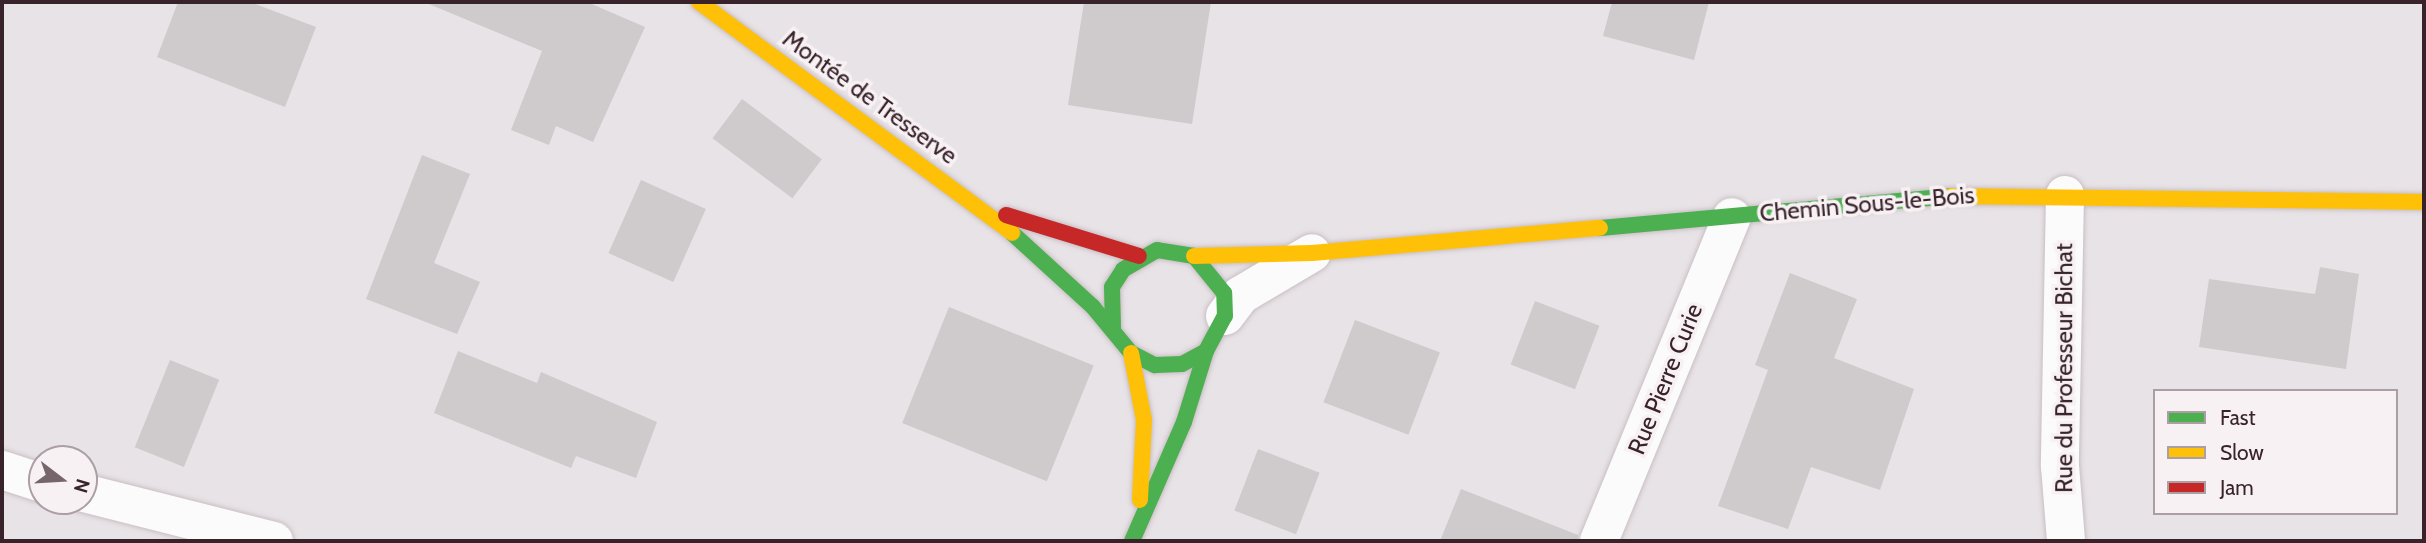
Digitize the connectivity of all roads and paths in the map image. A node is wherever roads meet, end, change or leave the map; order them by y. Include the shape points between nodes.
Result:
1 (699, 2) edge
2 (2065, 195) junction
3 (2424, 202) edge
4 (981, 205) junction
5 (1732, 217) junction
6 (1312, 253) junction
7 (1139, 256) junction
8 (1194, 256) junction
9 (1225, 316) junction
10 (1113, 328) junction
11 (1206, 351) junction
12 (1131, 353) junction
13 (2, 470) edge
14 (28, 478) edge
15 (98, 497) edge
16 (1134, 534) edge
17 (274, 541) edge
18 (1599, 541) edge
19 (2066, 541) edge

1 - 4 street, Montée de Tresserve
2 - 3 street, Chemin Sous-le-Bois
2 - 5 street, Chemin Sous-le-Bois via 1989,193
2 - 19 street, Rue du Professeur Bichat via 2060,467
4 - 7 street
4 - 10 street
5 - 6 street, Chemin Sous-le-Bois
5 - 18 street, Rue Pierre Curie
6 - 8 street, Chemin Sous-le-Bois
6 - 9 street, Chemin Sous-le-Bois via 1241,295
7 - 8 street via 1177,250
7 - 10 street via 1112,287
8 - 9 street via 1224,293
9 - 11 street
10 - 12 street
11 - 12 street via 1182,364 1155,365
11 - 16 street via 1184,422
12 - 16 street via 1144,420
13 - 14 street
15 - 17 street

